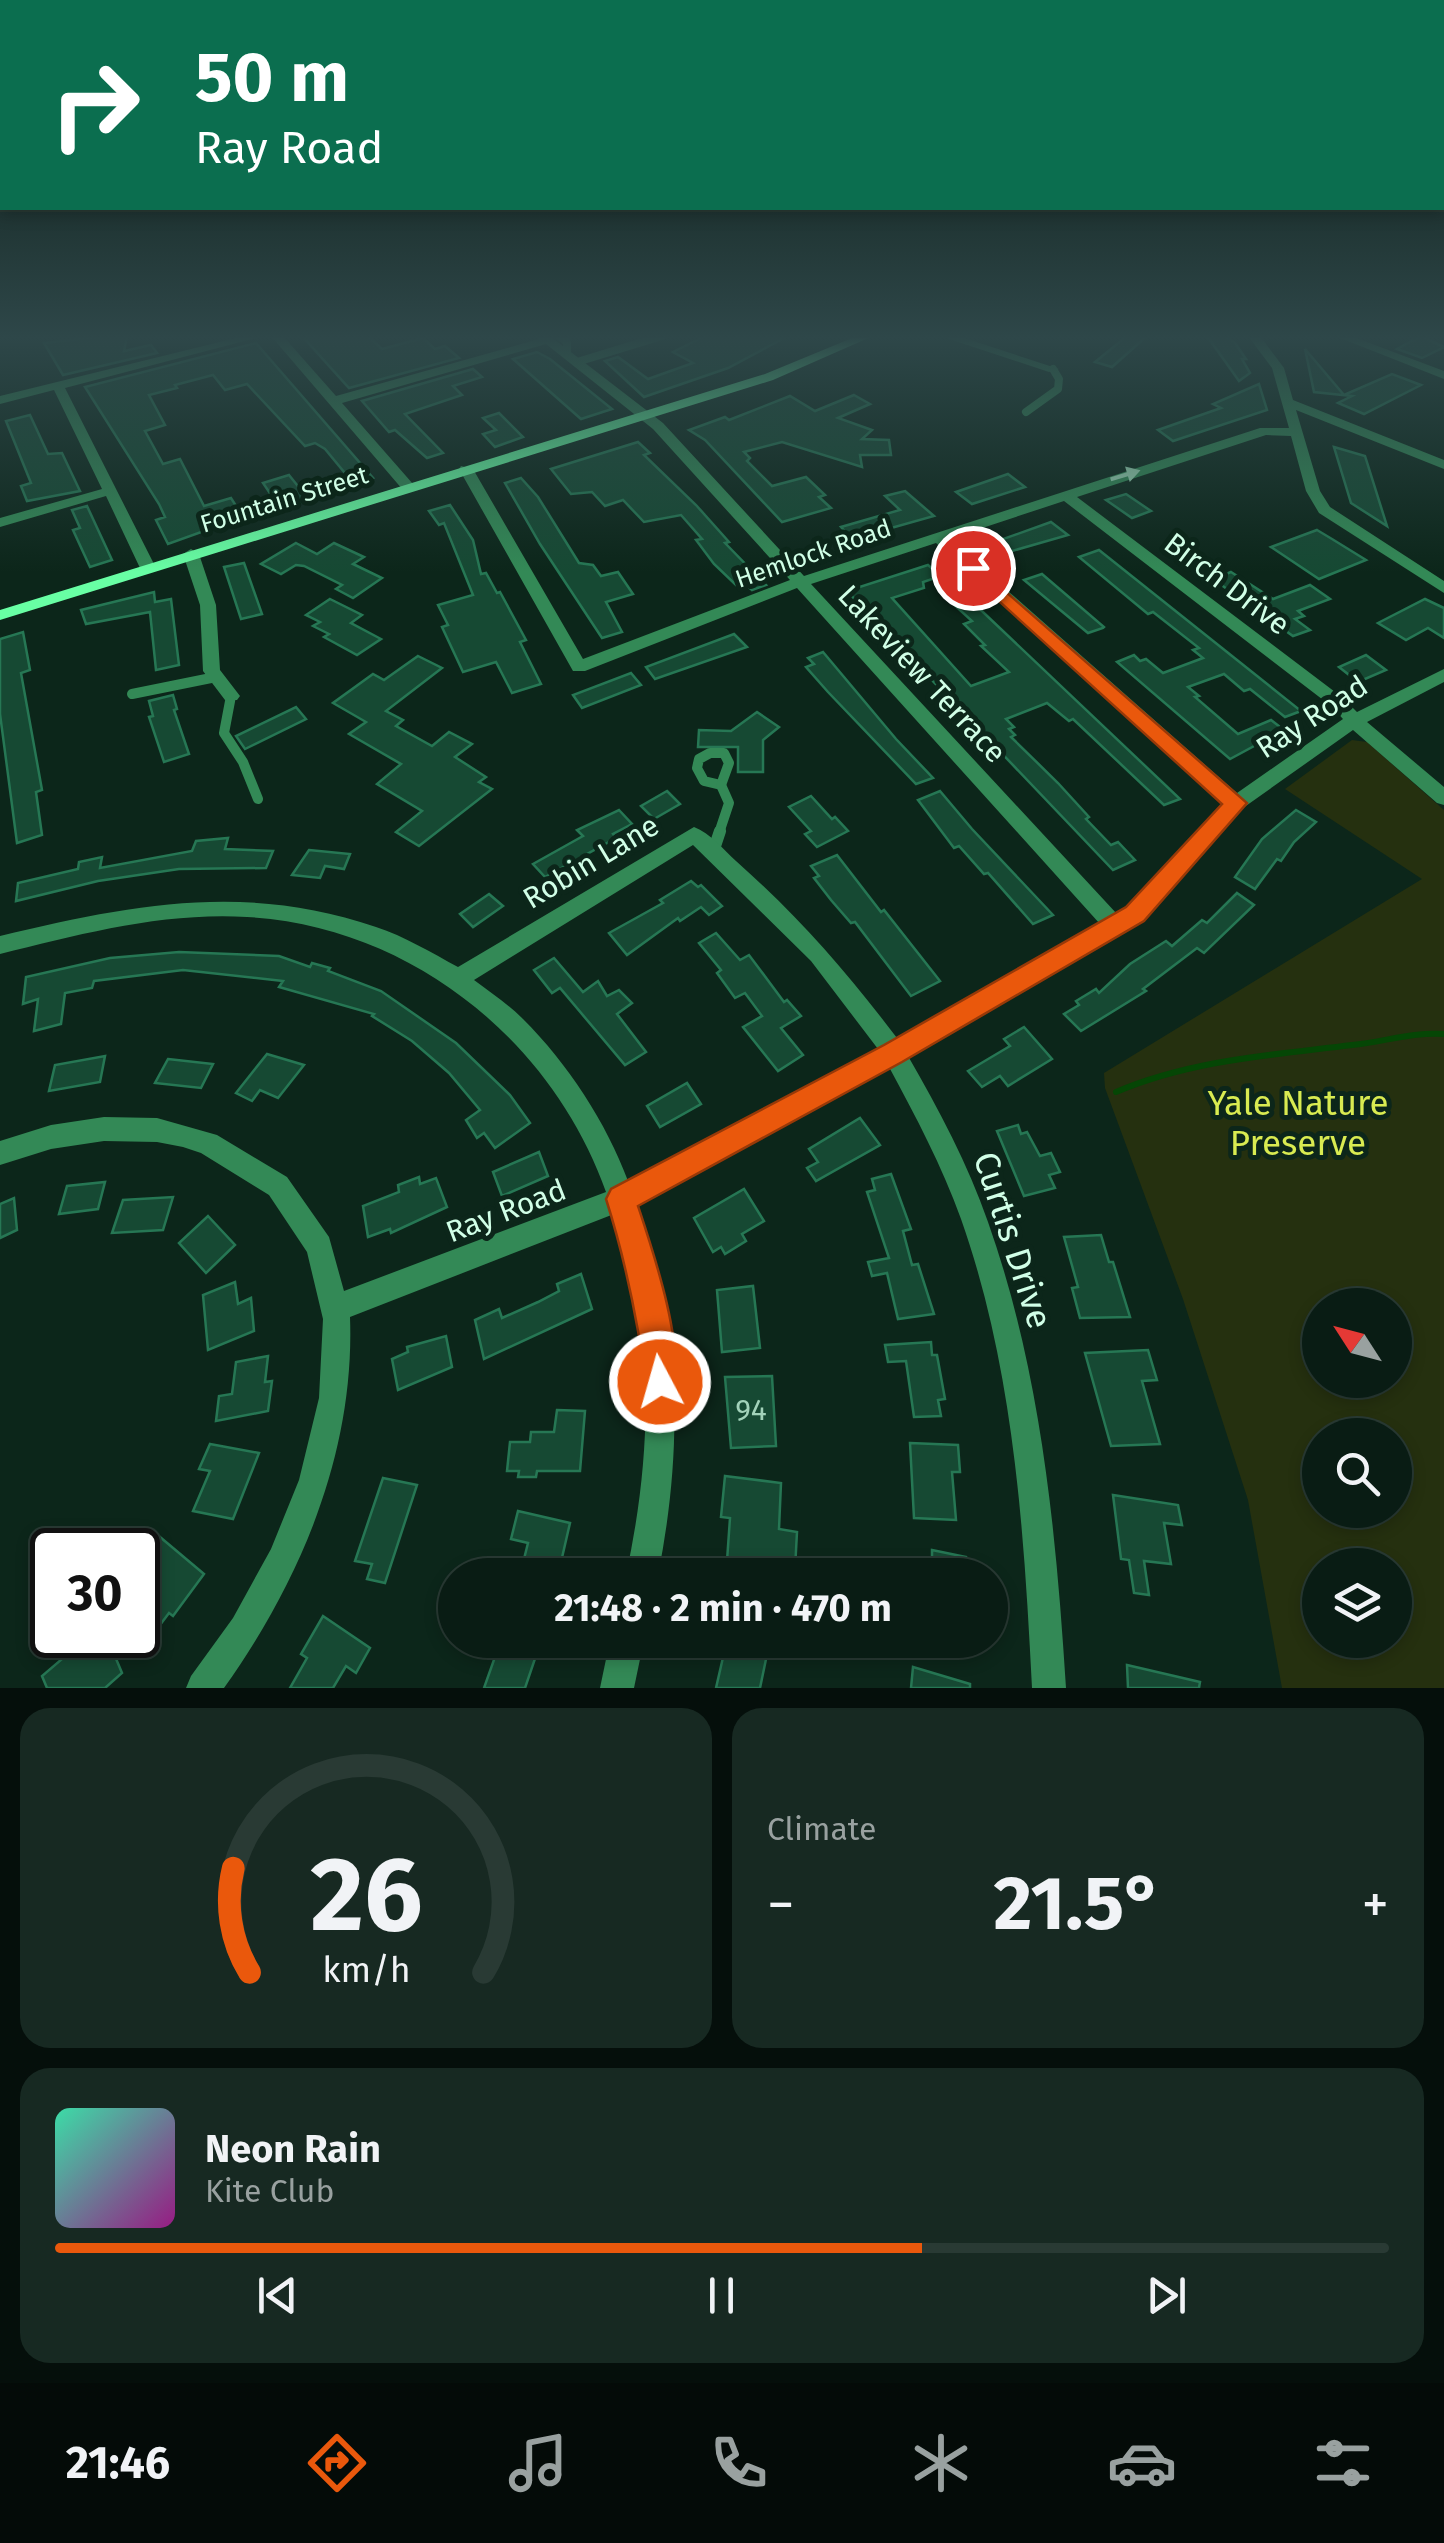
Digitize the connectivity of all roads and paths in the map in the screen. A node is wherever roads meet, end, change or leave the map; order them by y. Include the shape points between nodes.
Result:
1 (72, 415) edge
2 (346, 415) edge
3 (650, 415) edge
4 (1292, 415) edge
5 (1318, 415) edge
6 (646, 416) junction
7 (1296, 432) junction
8 (1444, 465) edge
9 (466, 470) junction
10 (408, 486) junction
11 (109, 491) junction
12 (1064, 494) junction
13 (0, 522) edge
14 (938, 537) junction
15 (191, 554) junction
16 (148, 568) junction
17 (800, 582) junction
18 (1444, 588) edge
19 (0, 615) edge
20 (1444, 674) edge
21 (216, 677) junction
22 (132, 694) dead end
23 (230, 696) joint
24 (1355, 720) junction
25 (720, 784) dead end
26 (1444, 798) edge
27 (258, 800) dead end
28 (1236, 803) junction
29 (713, 852) junction
30 (1115, 926) junction
31 (0, 945) edge
32 (460, 977) junction
33 (893, 1053) junction
34 (0, 1153) edge
35 (621, 1199) junction
36 (334, 1309) junction
37 (645, 1558) edge
38 (623, 1658) edge
39 (203, 1688) edge
40 (617, 1688) edge
41 (1050, 1688) edge

1 - 11 street
2 - 10 street
3 - 6 main road, Fountain Street
4 - 7 street
5 - 8 street
6 - 9 main road, Fountain Street
6 - 17 street, Lakeview Terrace
12 -> 7 street, Hemlock Road via 1265,431
7 - 18 street via 1324,510
9 - 10 main road, Fountain Street
9 - 17 street, Hemlock Road via 579,668
10 - 15 main road, Fountain Street
11 - 13 street
11 - 16 street
12 - 14 street, Hemlock Road
12 - 24 street, Birch Drive
14 - 17 street, Hemlock Road
14 - 28 street
15 - 16 main road, Fountain Street
15 - 21 street via 208,605
16 - 19 main road, Fountain Street
17 - 30 street, Lakeview Terrace
20 - 24 street, Ray Road
21 - 22 lane
21 - 23 street
23 - 27 lane via 222,727 226,742 242,760
24 - 26 street, Birch Drive
24 - 28 street, Ray Road
25 - 29 lane via 729,803
28 - 30 street, Ray Road via 1135,914
29 - 32 street, Robin Lane via 694,835
29 - 33 street, Curtis Drive via 835,972
30 - 33 street, Ray Road
31 - 32 street via 156,911 268,911 366,933
32 - 35 street via 552,1063 593,1132
33 - 35 street, Ray Road
33 - 41 street, Curtis Drive via 954,1166 992,1268 1017,1369 1037,1491
34 - 36 street via 110,1129 170,1132 223,1148 269,1178 304,1221
35 - 36 street, Ray Road
35 - 37 street via 650,1307 662,1418
36 - 39 street via 336,1388 317,1478 277,1576
38 - 40 street

